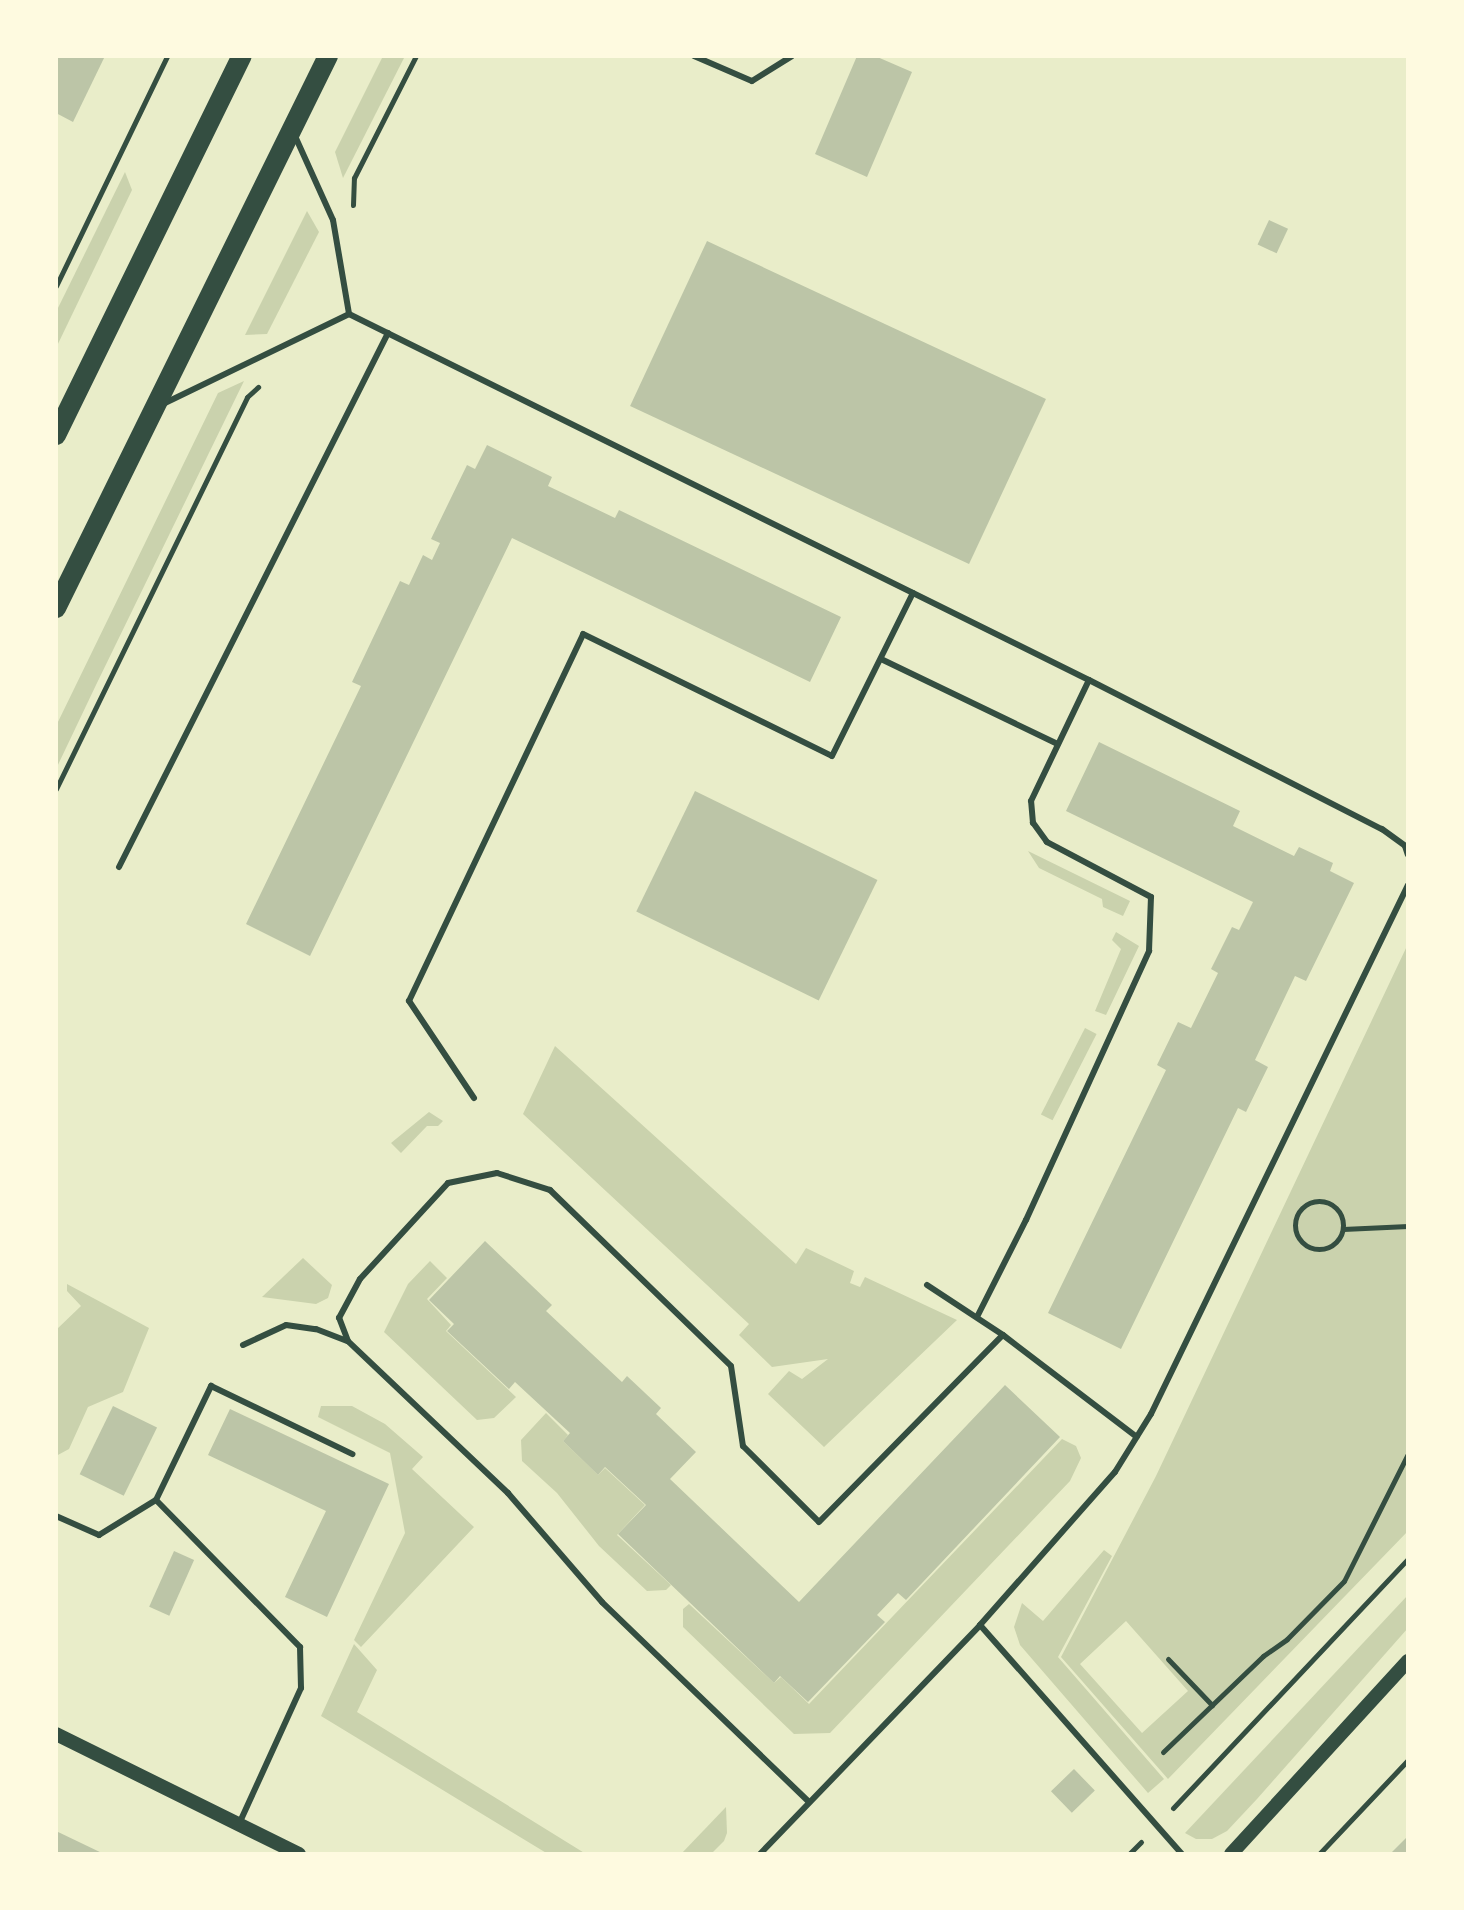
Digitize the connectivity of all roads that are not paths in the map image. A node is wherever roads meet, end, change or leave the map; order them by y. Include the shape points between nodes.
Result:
1 (242, 56) edge
2 (328, 56) edge
3 (694, 56) edge
4 (792, 56) edge
5 (292, 129) junction
6 (349, 314) junction
7 (388, 333) junction
8 (155, 408) junction
9 (56, 435) edge
10 (913, 593) junction
11 (56, 608) edge
12 (881, 659) junction
13 (1089, 680) junction
14 (1058, 744) junction
15 (1408, 855) edge
16 (119, 867) dead end
17 (1408, 885) edge
18 (474, 1098) dead end
19 (927, 1285) dead end
20 (977, 1317) junction
21 (1003, 1335) junction
22 (348, 1341) junction
23 (243, 1345) dead end
24 (1137, 1437) junction
25 (352, 1454) dead end
26 (156, 1500) junction
27 (56, 1516) edge
28 (980, 1625) junction
29 (1408, 1661) edge
30 (56, 1734) edge
31 (808, 1801) junction
32 (239, 1824) junction
33 (299, 1854) edge
34 (760, 1854) edge
35 (1182, 1854) edge
36 (1231, 1854) edge

1 - 9 main road
2 - 5 main road
3 - 4 lane via 752,81
5 - 6 lane via 333,220
5 - 8 main road
6 - 7 lane
6 - 8 lane
7 - 10 lane
7 - 16 lane
8 - 11 main road
10 - 12 lane
10 - 13 lane
12 - 14 lane
12 - 18 lane via 832,756 583,634 409,1001
13 - 14 lane
13 - 15 lane via 1382,829 1405,846
14 - 20 lane via 1031,801 1033,823 1047,842 1151,897 1149,951
17 - 24 lane
19 - 20 lane
20 - 21 lane
21 - 22 lane via 819,1522 743,1446 731,1366 550,1190 497,1173 448,1183 360,1279 339,1318
21 - 24 lane
22 - 23 lane via 286,1325
22 - 31 lane via 508,1493 602,1602
24 - 28 lane via 1115,1472
25 - 26 lane via 211,1386
26 - 27 lane via 99,1535
26 - 32 lane via 300,1647 301,1688
28 - 31 lane
28 - 35 lane
29 - 36 street
30 - 32 street
31 - 34 lane
32 - 33 street

